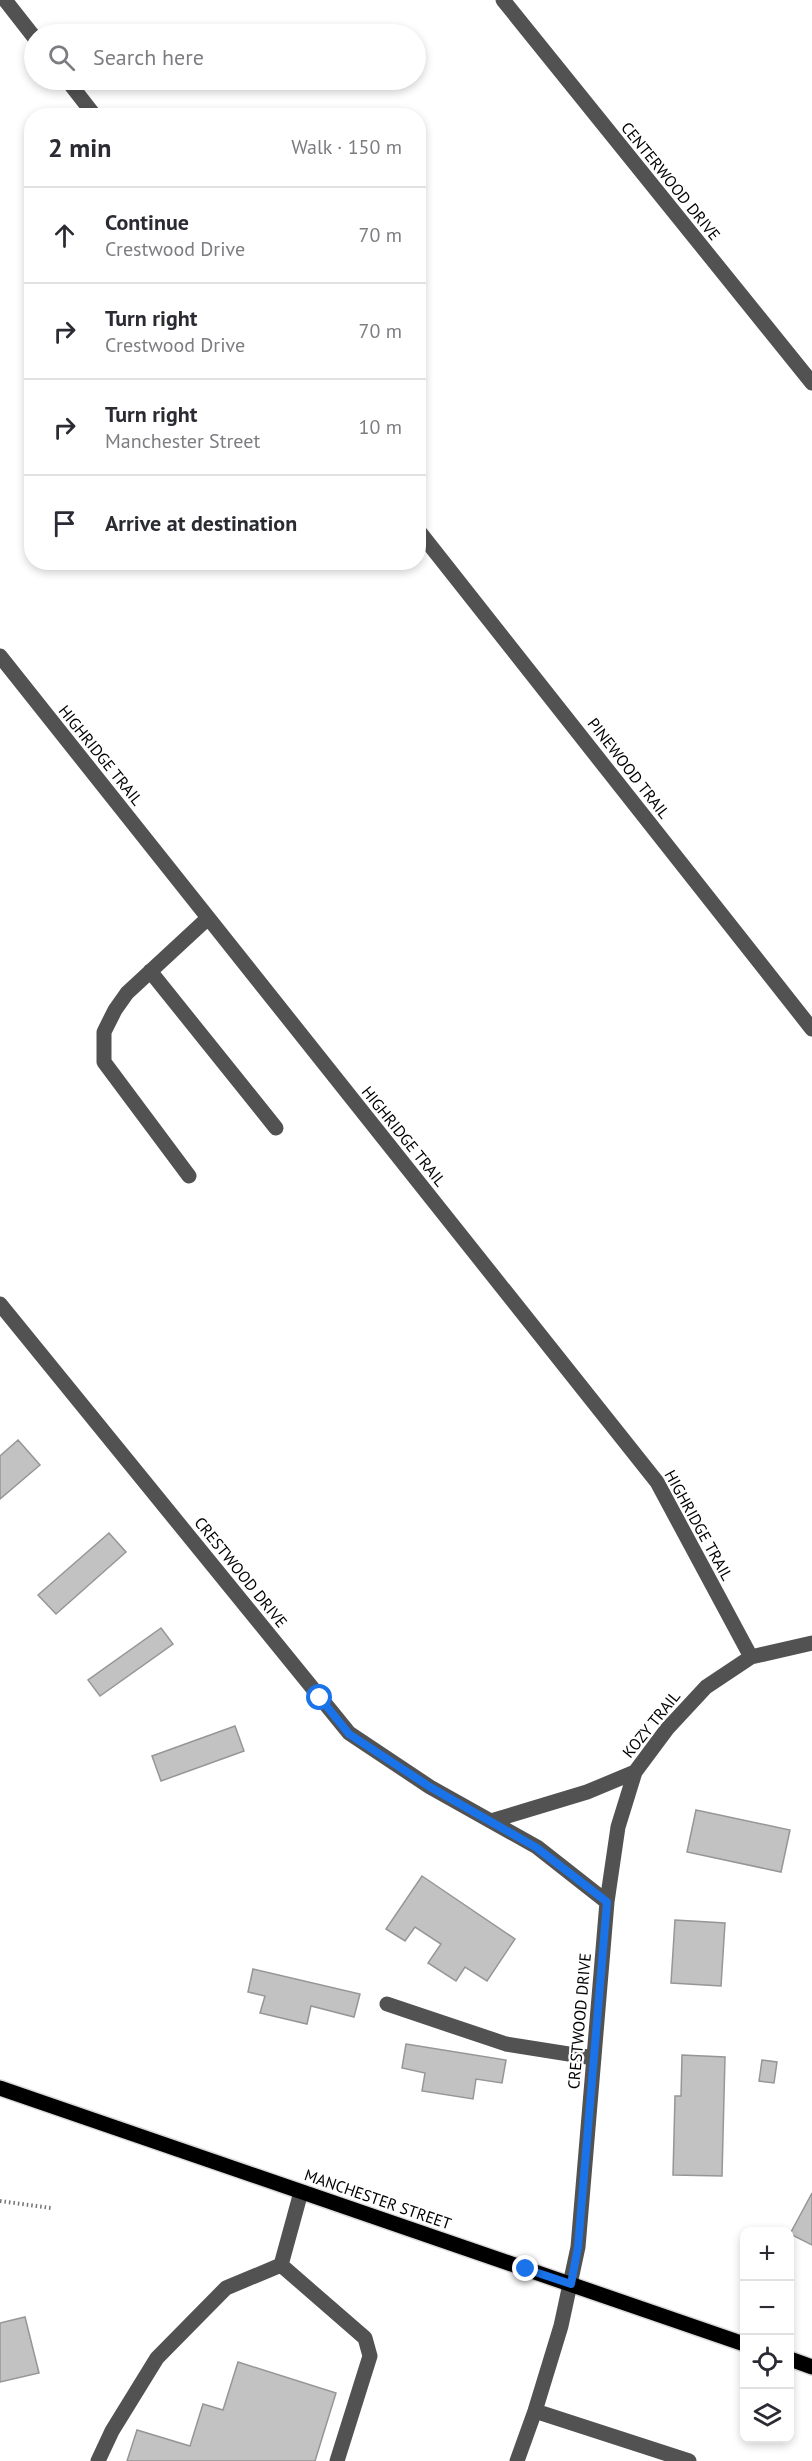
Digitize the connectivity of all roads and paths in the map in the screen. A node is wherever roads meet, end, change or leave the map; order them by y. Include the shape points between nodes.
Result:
1 (5, 0) edge
2 (503, 0) edge
3 (24, 24) edge
4 (75, 90) edge
5 (89, 108) edge
6 (812, 383) edge
7 (426, 540) edge
8 (0, 656) edge
9 (208, 918) junction
10 (150, 971) junction
11 (812, 1029) edge
12 (276, 1128) dead end
13 (189, 1176) dead end
14 (0, 1304) edge
15 (812, 1643) edge
16 (751, 1657) junction
17 (635, 1772) junction
18 (491, 1821) junction
19 (607, 1902) junction
20 (387, 2004) dead end
21 (594, 2058) junction
22 (0, 2088) edge
23 (301, 2192) junction
24 (0, 2200) edge
25 (51, 2208) dead end
26 (281, 2265) junction
27 (571, 2284) junction
28 (740, 2343) edge
29 (794, 2361) edge
30 (812, 2367) edge
31 (536, 2411) junction
32 (98, 2461) edge
33 (337, 2461) edge
34 (517, 2461) edge
35 (689, 2461) edge

1 - 3 street
2 - 6 street, CENTERWOOD DRIVE
4 - 5 street
7 - 11 street, PINEWOOD TRAIL
8 - 9 street, HIGHRIDGE TRAIL
9 - 10 street
9 - 16 street, HIGHRIDGE TRAIL via 657,1482
10 - 12 street
10 - 13 street via 115,1010 104,1032 104,1062
14 - 18 street, CRESTWOOD DRIVE via 349,1734
15 - 16 street, KOZY TRAIL
16 - 17 street, KOZY TRAIL via 706,1687 667,1729
17 - 18 street via 587,1792
17 - 19 street, KOZY TRAIL via 618,1827
18 - 19 street, CRESTWOOD DRIVE via 537,1848
19 - 21 street, CRESTWOOD DRIVE
20 - 21 street via 506,2044
21 - 27 street, CRESTWOOD DRIVE via 578,2247
22 - 23 main road, MANCHESTER STREET
23 - 26 street
23 - 27 main road, MANCHESTER STREET
24 - 25 path
26 - 32 street via 226,2288 157,2358
26 - 33 street via 365,2337 370,2356
27 - 28 main road, MANCHESTER STREET
27 - 31 street, CRESTWOOD DRIVE
29 - 30 main road
31 - 34 street, CRESTWOOD DRIVE
31 - 35 street

